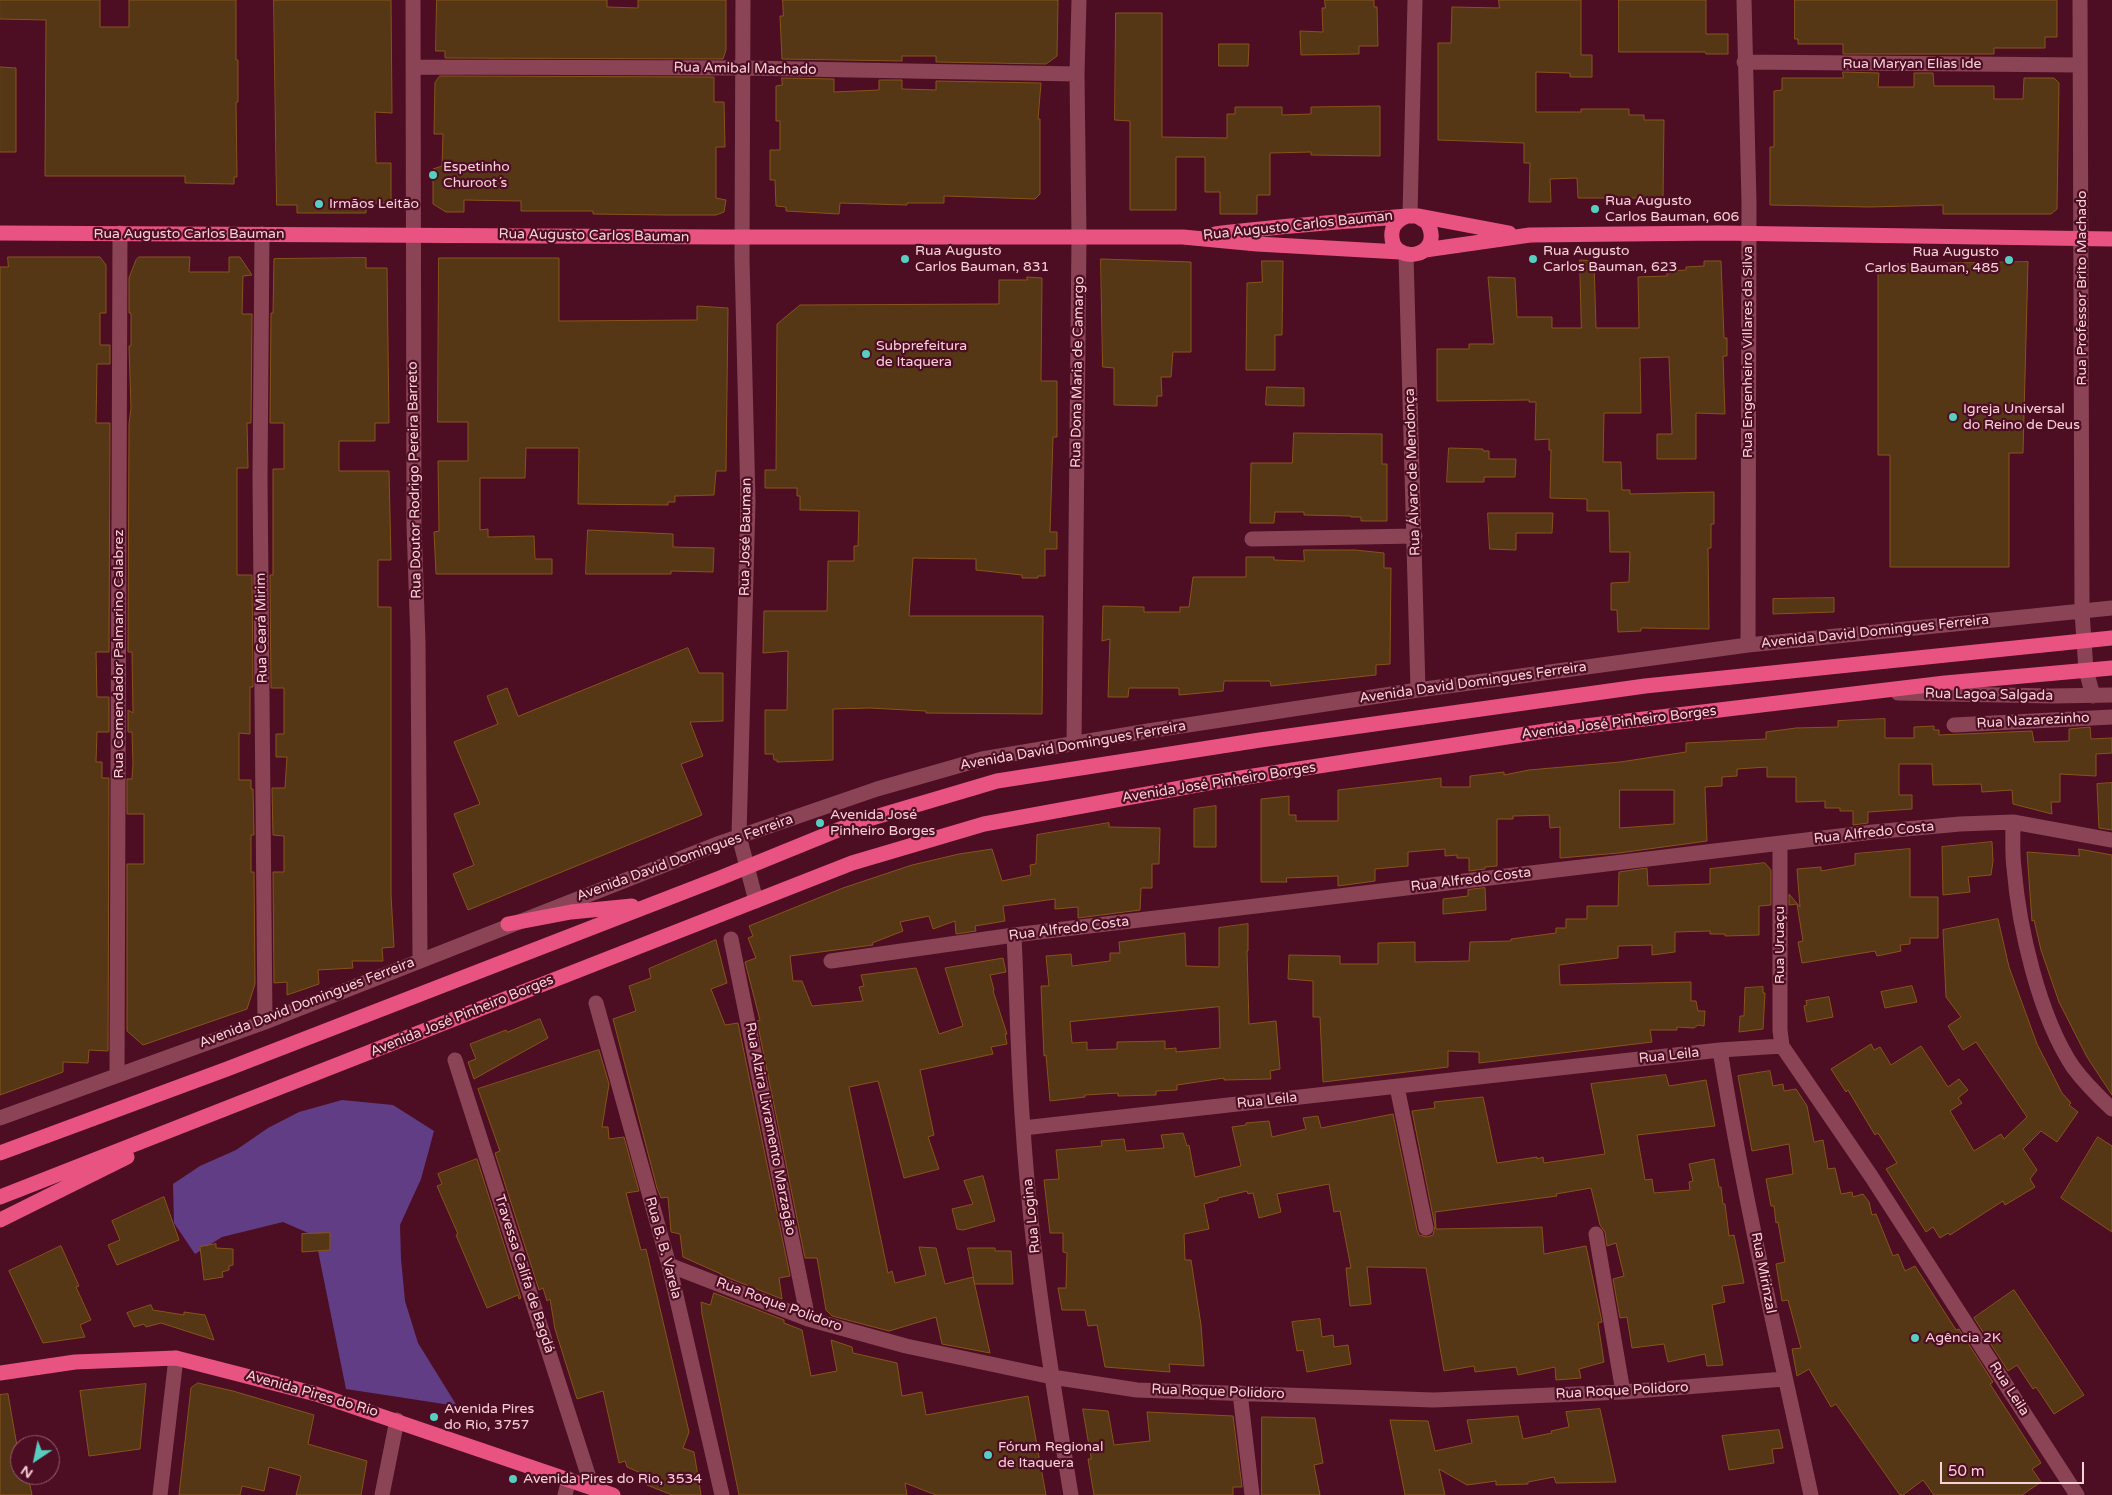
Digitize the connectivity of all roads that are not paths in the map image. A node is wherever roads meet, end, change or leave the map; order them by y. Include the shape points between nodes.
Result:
1 (413, 0) edge
2 (743, 0) edge
3 (1079, 0) edge
4 (1415, 0) edge
5 (1744, 0) edge
6 (2080, 0) edge
7 (1744, 62) junction
8 (2080, 65) junction
9 (414, 67) junction
10 (743, 68) junction
11 (1077, 74) junction
12 (1411, 216) junction
13 (0, 233) edge
14 (120, 233) junction
15 (262, 234) junction
16 (1748, 234) junction
17 (413, 235) junction
18 (1520, 236) junction
19 (742, 237) junction
20 (1079, 237) junction
21 (1189, 237) junction
22 (2082, 238) junction
23 (2112, 239) edge
24 (1425, 250) junction
25 (1403, 253) junction
26 (1415, 536) junction
27 (1252, 539) dead end
28 (2112, 608) edge
29 (2082, 612) junction
30 (2112, 638) edge
31 (2084, 640) junction
32 (1748, 644) junction
33 (2112, 668) edge
34 (2086, 670) junction
35 (1418, 690) junction
36 (1867, 693) junction
37 (2112, 695) edge
38 (2093, 696) junction
39 (2112, 717) edge
40 (1954, 725) dead end
41 (1074, 744) junction
42 (2013, 822) junction
43 (739, 836) junction
44 (2112, 840) edge
45 (1780, 844) junction
46 (746, 868) junction
47 (756, 901) junction
48 (651, 904) junction
49 (508, 924) junction
50 (1014, 935) junction
51 (731, 939) dead end
52 (420, 960) junction
53 (831, 962) dead end
54 (596, 1003) dead end
55 (265, 1022) junction
56 (1782, 1046) junction
57 (1720, 1050) junction
58 (455, 1060) dead end
59 (117, 1075) junction
60 (1397, 1087) junction
61 (2112, 1109) edge
62 (216, 1114) junction
63 (0, 1118) edge
64 (1023, 1128) junction
65 (0, 1153) edge
66 (0, 1197) edge
67 (0, 1220) edge
68 (1426, 1228) dead end
69 (1596, 1234) dead end
70 (669, 1265) junction
71 (808, 1319) junction
72 (176, 1358) junction
73 (0, 1373) edge
74 (1052, 1378) junction
75 (1784, 1379) junction
76 (1623, 1392) junction
77 (1240, 1393) junction
78 (396, 1420) junction
79 (569, 1479) junction
80 (592, 1487) junction
81 (160, 1495) edge
82 (382, 1495) edge
83 (565, 1495) edge
84 (613, 1495) edge
85 (722, 1495) edge
86 (1071, 1495) edge
87 (1252, 1495) edge
88 (1811, 1495) edge
89 (2077, 1495) edge

1 - 9 street, Rua Doutor Rodrigo Pereira Barreto
2 - 10 street, Rua José Bauman
3 - 11 street, Rua Dona Maria de Camargo
4 - 12 street
5 - 7 street, Rua Engenheiro Villares da Silva
6 - 8 street, Rua Professor Brito Machado
7 - 8 street, Rua Maryan Elias Ide
7 - 16 street, Rua Engenheiro Villares da Silva
8 - 22 street, Rua Professor Brito Machado
9 - 10 street, Rua Amibal Machado
9 - 17 street, Rua Doutor Rodrigo Pereira Barreto
10 - 11 street, Rua Amibal Machado
10 - 19 street, Rua José Bauman
11 - 20 street, Rua Dona Maria de Camargo
12 - 18 main road, Rua Augusto Carlos Bauman
12 - 21 main road, Rua Augusto Carlos Bauman
12 - 24 main road via 1427,222 1430,228 1431,240
12 - 25 main road via 1396,223 1392,229 1392,242
13 - 14 main road, Rua Augusto Carlos Bauman
14 - 15 main road, Rua Augusto Carlos Bauman
14 - 59 street, Rua Comendador Palmarino Calabrez
15 - 17 main road, Rua Augusto Carlos Bauman
15 - 55 street, Rua Ceará Mirim via 260,479
16 - 18 main road, Rua Augusto Carlos Bauman
16 - 22 main road, Rua Augusto Carlos Bauman
16 - 32 street, Rua Engenheiro Villares da Silva
17 - 19 main road, Rua Augusto Carlos Bauman
17 - 52 street, Rua Doutor Rodrigo Pereira Barreto
18 - 24 main road, Rua Augusto Carlos Bauman
19 - 20 main road, Rua Augusto Carlos Bauman
19 - 43 street, Rua José Bauman via 748,502
20 - 21 main road, Rua Augusto Carlos Bauman
20 - 41 street, Rua Dona Maria de Camargo
21 - 25 main road, Rua Augusto Carlos Bauman
22 - 23 main road, Rua Augusto Carlos Bauman
22 - 29 street, Rua Professor Brito Machado
24 - 25 main road via 1413,255
25 - 26 street, Rua Álvaro de Mendonça
26 - 27 street
26 - 35 street, Rua Álvaro de Mendonça
28 - 29 street, Avenida David Domingues Ferreira
29 - 31 street, Rua Professor Brito Machado
29 - 32 street, Avenida David Domingues Ferreira
30 - 31 main road
31 - 34 street, Rua Professor Brito Machado
31 - 46 main road via 1645,686 997,781 855,823
32 - 35 street, Avenida David Domingues Ferreira
33 - 34 main road, Avenida José Pinheiro Borges
34 - 36 main road, Avenida José Pinheiro Borges
34 - 38 street, Rua Professor Brito Machado
35 - 41 street, Avenida David Domingues Ferreira
36 - 38 street, Rua Lagoa Salgada
36 - 47 main road, Avenida José Pinheiro Borges via 1552,730 1208,783 984,824 862,859
37 - 38 street, Rua Lagoa Salgada
39 - 40 street, Rua Nazarezinho
41 - 43 street, Avenida David Domingues Ferreira via 953,767
42 - 44 street, Rua Alfredo Costa
42 - 45 street, Rua Alfredo Costa
42 - 61 street via 2019,907 2047,1015 2074,1067
43 - 46 street, Rua José Bauman
43 - 49 street, Avenida David Domingues Ferreira
45 - 50 street, Rua Alfredo Costa
45 - 56 street, Rua Uruaçu
46 - 47 street, Rua José Bauman
46 - 48 main road
47 - 62 main road, Avenida José Pinheiro Borges
48 - 49 main road via 571,912
48 - 65 main road via 227,1069
49 - 52 street, Avenida David Domingues Ferreira
50 - 53 street, Rua Alfredo Costa
50 - 64 street, Rua Logina
51 - 71 street, Rua Alzira Livramento Marzagão
52 - 55 street, Avenida David Domingues Ferreira
54 - 70 street, Rua B. B. Varela
55 - 59 street, Avenida David Domingues Ferreira
56 - 57 street, Rua Leila
56 - 89 street, Rua Leila via 1871,1176
57 - 60 street, Rua Leila
57 - 75 street, Rua Mirinzal
58 - 80 street, Travessa Califa de Bagdá
59 - 63 street, Avenida David Domingues Ferreira
60 - 64 street, Rua Leila
60 - 68 street
62 - 66 main road, Avenida José Pinheiro Borges
62 - 67 main road
64 - 74 street, Rua Logina
69 - 76 street
70 - 71 street, Rua Roque Polidoro
70 - 85 street, Rua B. B. Varela
71 - 74 street, Rua Roque Polidoro via 906,1346
72 - 73 main road, Avenida Pires do Rio via 75,1362
72 - 78 main road, Avenida Pires do Rio via 316,1394
72 - 81 street
74 - 77 street, Rua Roque Polidoro via 1137,1390
74 - 86 street, Rua Logina
75 - 76 street, Rua Roque Polidoro
75 - 88 street, Rua Mirinzal
76 - 77 street, Rua Roque Polidoro via 1434,1400
77 - 87 street
78 - 79 main road, Avenida Pires do Rio
78 - 82 street
79 - 80 main road, Avenida Pires do Rio
79 - 83 street
80 - 84 main road, Avenida Pires do Rio

